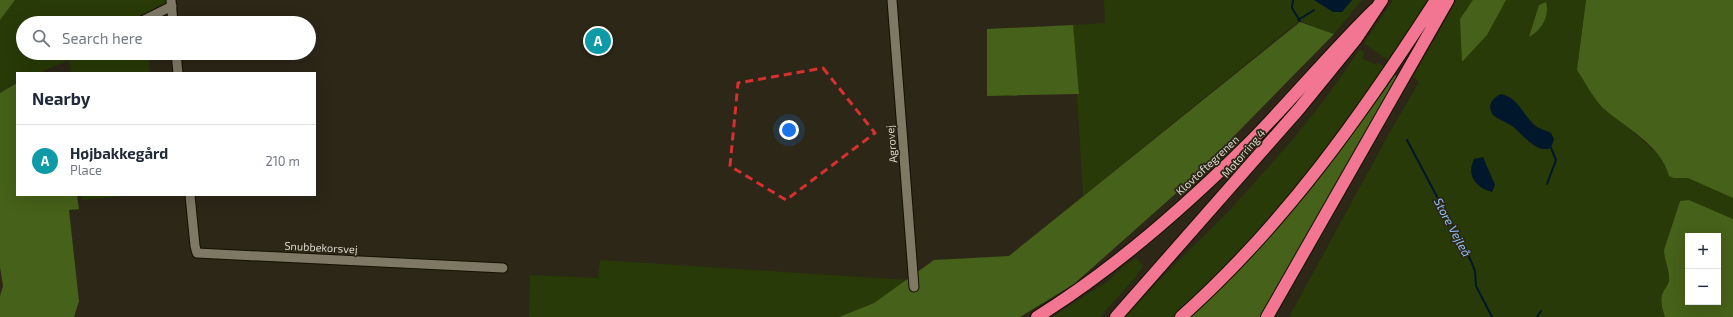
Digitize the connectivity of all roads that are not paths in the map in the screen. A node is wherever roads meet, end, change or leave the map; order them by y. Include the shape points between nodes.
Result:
1 (892, 0) edge
2 (1436, 0) edge
3 (1448, 0) edge
4 (171, 3) edge
5 (1378, 5) edge
6 (150, 16) edge
7 (172, 16) edge
8 (177, 60) edge
9 (178, 72) edge
10 (190, 196) edge
11 (503, 268) dead end
12 (914, 287) dead end
13 (1037, 317) edge
14 (1116, 317) edge
15 (1181, 317) edge
16 (1267, 317) edge

1 - 12 street, Agrovej
2 - 15 highway via 1352,125 1285,212 1238,263
3 - 16 highway
4 - 6 street
4 - 7 street
5 - 13 highway, Klovtoftegrenen via 1253,139 1200,190 1117,260
5 - 14 highway, Motorring 4 via 1356,39 1299,109
8 - 9 street
10 - 11 street, Snubbekorsvej via 197,253

